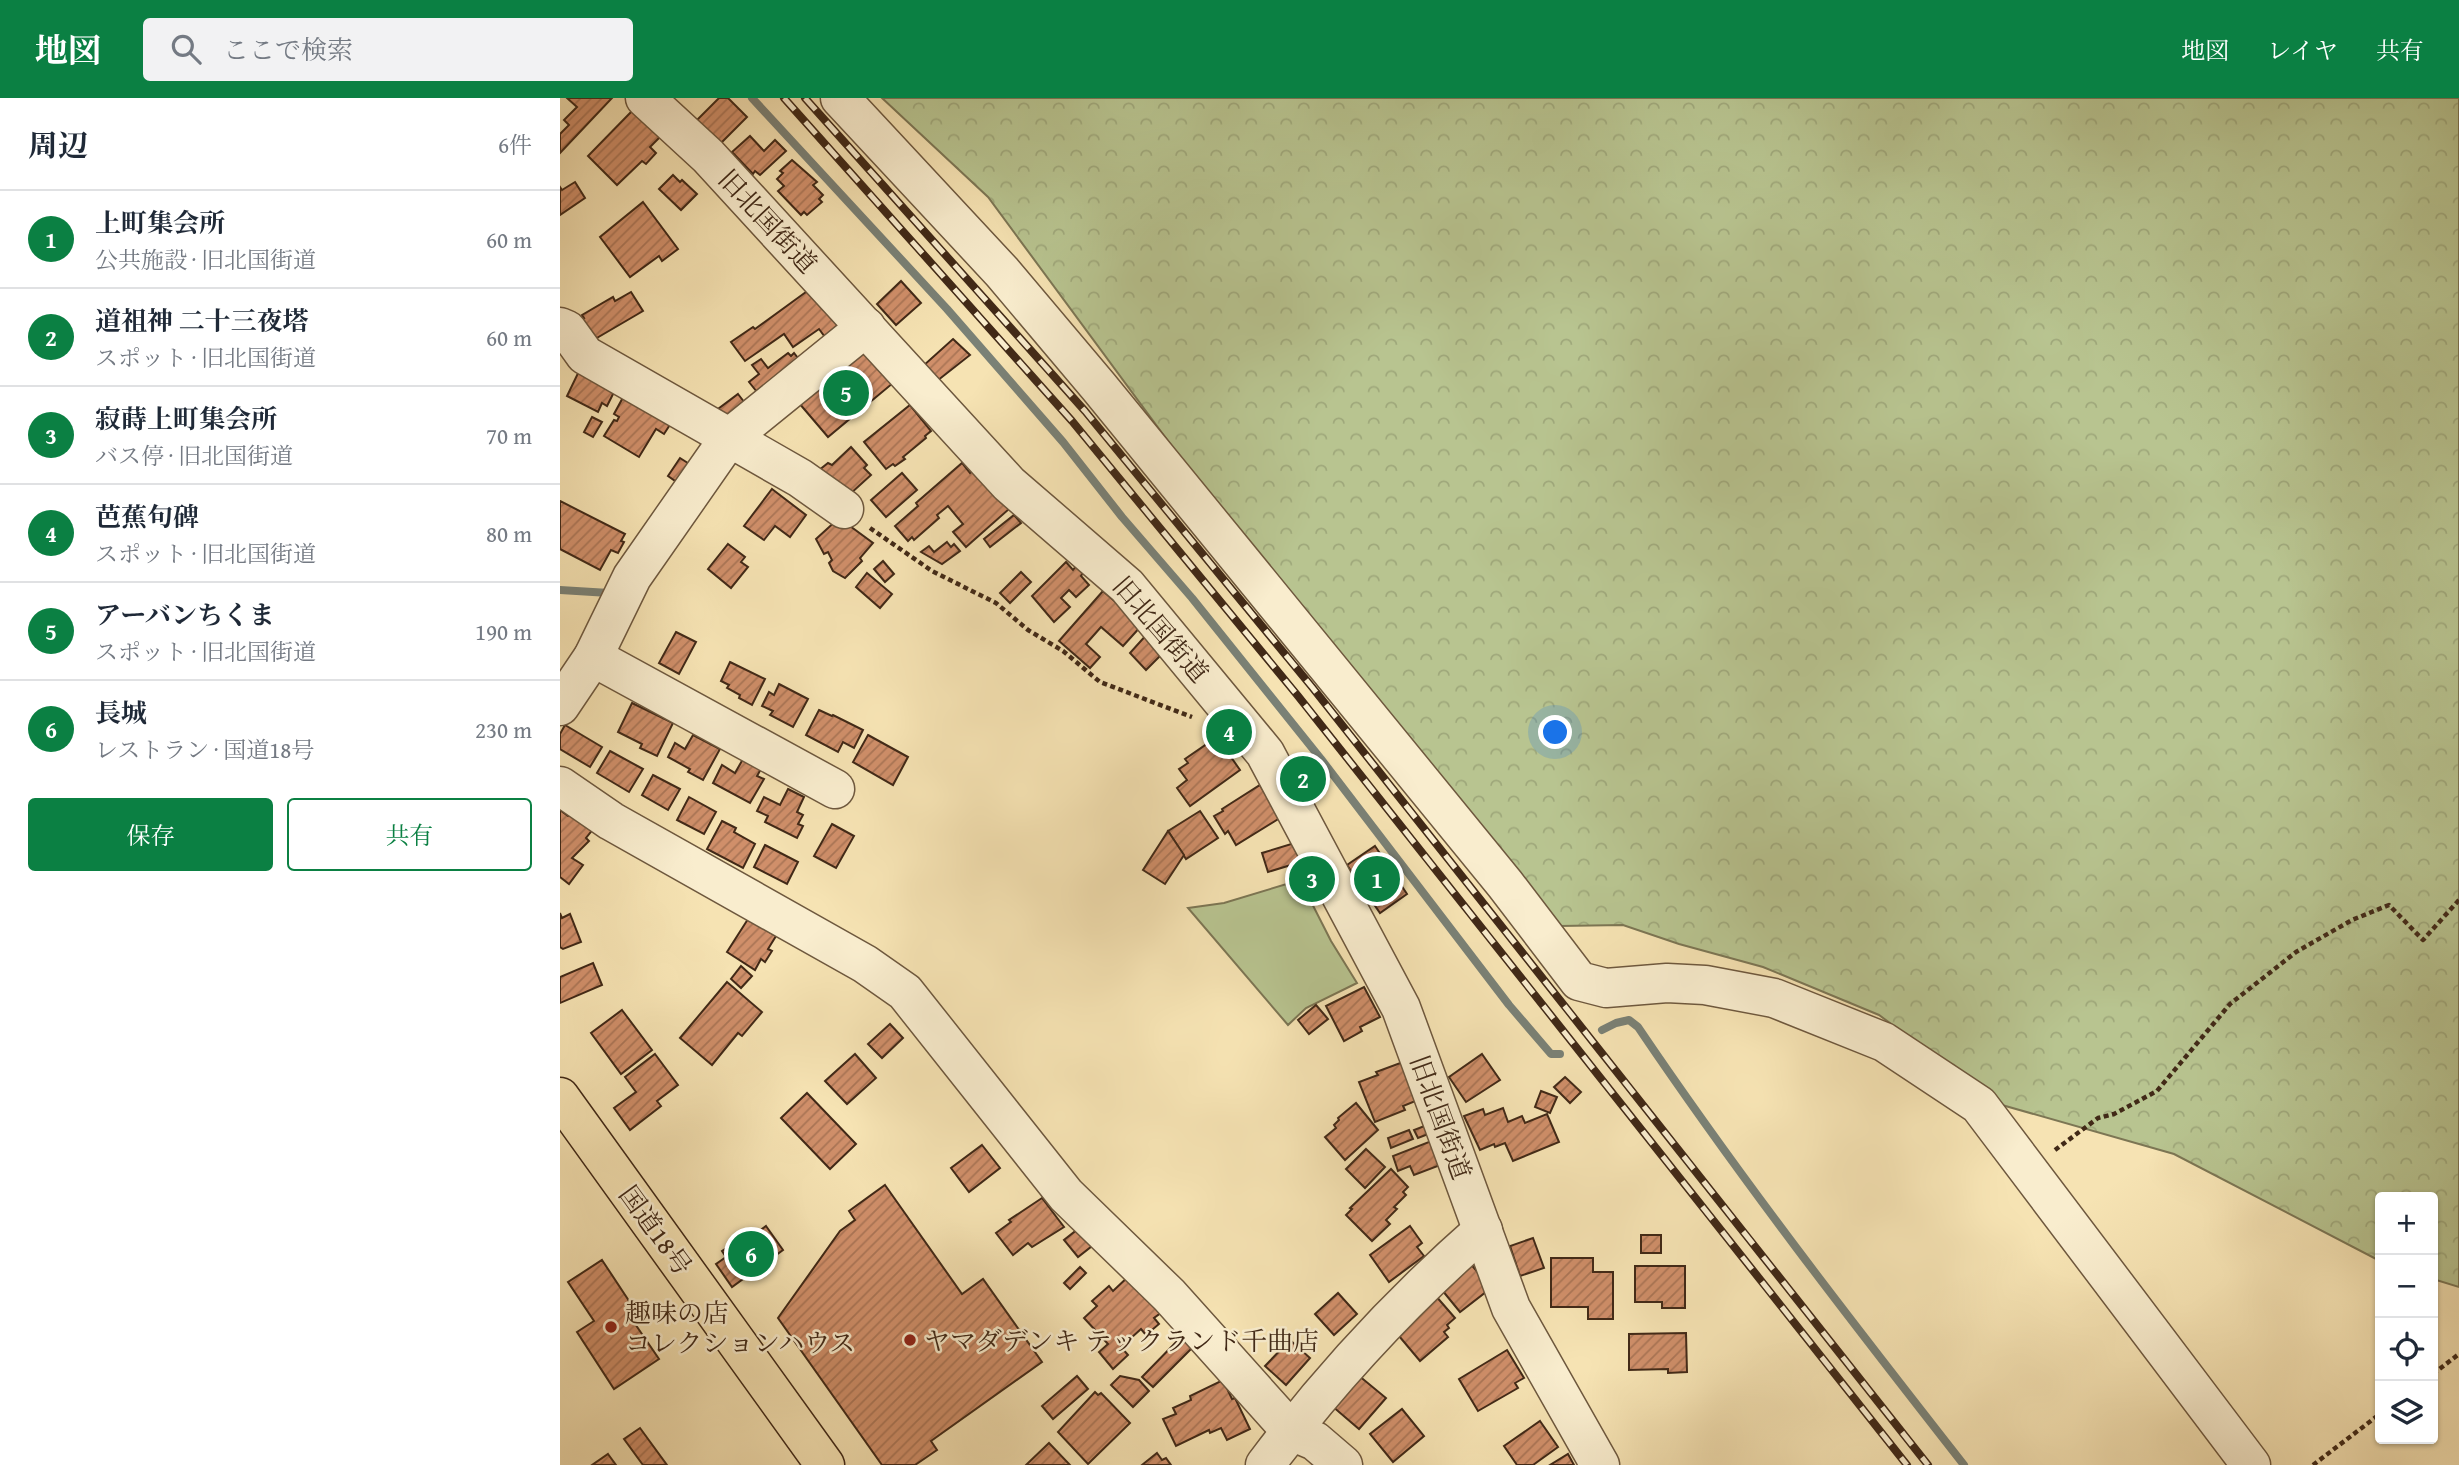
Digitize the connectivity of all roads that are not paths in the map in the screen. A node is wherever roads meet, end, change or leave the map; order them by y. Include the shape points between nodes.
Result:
1 (645, 98) edge
2 (840, 98) edge
3 (560, 327) edge
4 (866, 327) junction
5 (729, 438) junction
6 (844, 509) road end
7 (593, 657) junction
8 (560, 706) edge
9 (560, 786) edge
10 (835, 789) dead end
11 (560, 1097) edge
12 (1483, 1230) junction
13 (1291, 1431) junction
14 (825, 1465) edge
15 (1265, 1465) edge
16 (1343, 1465) edge
17 (1600, 1465) edge
18 (2251, 1465) edge

1 - 4 street, 旧北国街道 via 708,156
2 - 18 street via 1002,272 1278,603 1579,981 1606,988 1705,985 1774,998 1884,1042 1979,1105
3 - 5 street via 585,355
4 - 5 street
4 - 12 street, 旧北国街道 via 1009,484 1127,586 1265,753 1401,1008
5 - 6 street
5 - 7 street via 632,577
7 - 8 street
7 - 10 street
9 - 13 street via 611,821 865,964 905,992 1066,1195 1170,1295
11 - 14 highway, 国道18号
12 - 13 street via 1434,1273
12 - 17 street, 旧北国街道 via 1511,1308
13 - 15 street
13 - 16 street via 1315,1441

